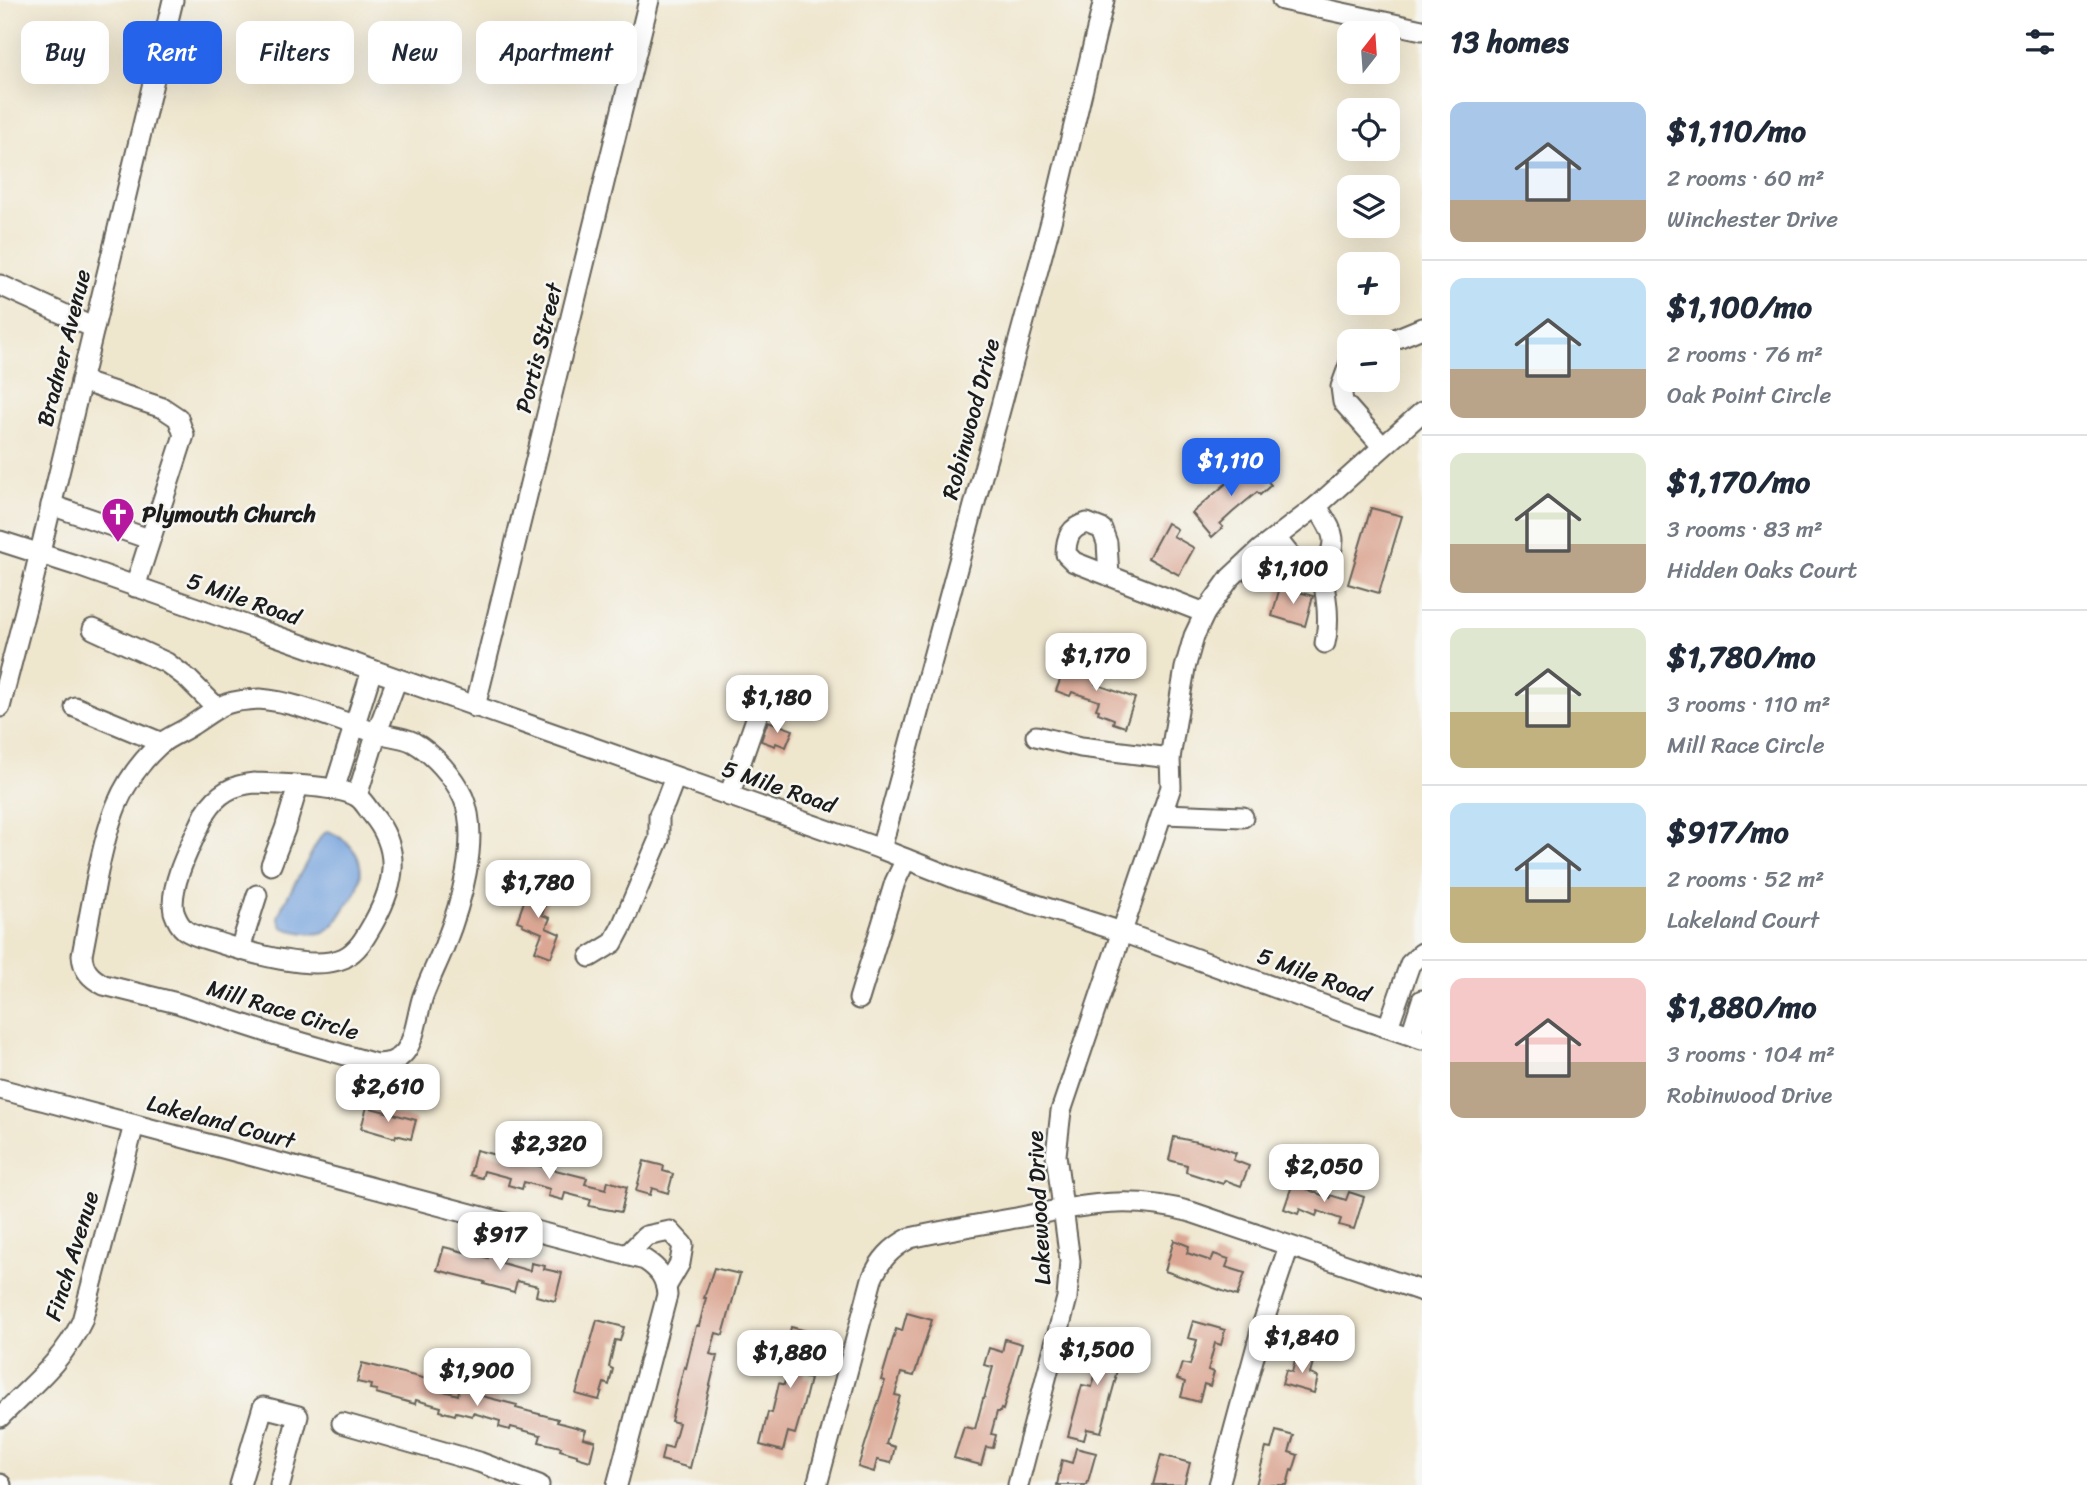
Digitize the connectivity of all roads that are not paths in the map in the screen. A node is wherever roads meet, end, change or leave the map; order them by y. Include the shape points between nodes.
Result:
1 (173, 0) edge
2 (649, 0) edge
3 (1104, 0) edge
4 (1282, 0) edge
5 (1422, 30) edge
6 (0, 285) edge
7 (94, 328) junction
8 (1422, 328) edge
9 (1400, 337) edge
10 (81, 381) junction
11 (1342, 392) edge
12 (1422, 412) edge
13 (1382, 446) junction
14 (51, 505) junction
15 (1317, 506) junction
16 (1276, 538) junction
17 (149, 539) junction
18 (0, 541) edge
19 (40, 554) junction
20 (1321, 566) junction
21 (1109, 576) dead end
22 (135, 587) junction
23 (1205, 613) junction
24 (93, 629) dead end
25 (1325, 643) dead end
26 (372, 670) junction
27 (397, 679) junction
28 (765, 693) dead end
29 (0, 707) edge
30 (75, 707) dead end
31 (216, 707) junction
32 (475, 707) junction
33 (353, 725) junction
34 (377, 733) junction
35 (1036, 736) dead end
36 (162, 743) junction
37 (1170, 758) junction
38 (674, 777) junction
39 (298, 786) junction
40 (334, 789) junction
41 (357, 796) junction
42 (729, 796) junction
43 (1164, 814) junction
44 (1243, 817) dead end
45 (881, 849) junction
46 (906, 859) junction
47 (271, 864) dead end
48 (257, 895) dead end
49 (1122, 932) junction
50 (240, 949) junction
51 (1422, 953) edge
52 (590, 957) dead end
53 (859, 999) dead end
54 (1422, 1000) edge
55 (1388, 1027) junction
56 (1416, 1037) edge
57 (0, 1089) edge
58 (134, 1125) junction
59 (1063, 1209) junction
60 (1289, 1246) junction
61 (627, 1255) junction
62 (666, 1287) junction
63 (1422, 1291) edge
64 (0, 1418) edge
65 (342, 1423) dead end
66 (517, 1480) edge
67 (240, 1485) edge
68 (280, 1485) edge
69 (539, 1485) edge
70 (617, 1485) edge
71 (817, 1485) edge
72 (1018, 1485) edge
73 (1219, 1485) edge

1 - 7 street, Bradner Avenue
2 - 32 street, Portis Street
3 - 45 street, Robinwood Drive via 1052,218
4 - 5 street
6 - 7 street
7 - 10 street, Bradner Avenue
8 - 9 street
10 - 14 street, Bradner Avenue
10 - 17 street via 163,408 178,418 184,435
11 - 13 street via 1343,402
12 - 13 street, Lakewood Drive
13 - 15 street, Lakewood Drive
14 - 17 street
14 - 19 street, Bradner Avenue
15 - 16 street, Lakewood Drive
15 - 20 street via 1335,537 1333,551
16 - 20 street via 1299,566
16 - 23 street, Lakewood Drive via 1230,578
17 - 22 street
18 - 19 street, 5 Mile Road
19 - 22 street, 5 Mile Road
19 - 29 street, Bradner Avenue
20 - 25 street via 1328,613
21 - 23 street
22 - 26 street, 5 Mile Road
23 - 37 street, Lakewood Drive via 1190,646
24 - 31 street via 167,663
26 - 27 street, 5 Mile Road
26 - 33 street
27 - 32 street, 5 Mile Road
27 - 34 street
28 - 42 street
30 - 36 street
31 - 33 street, Mill Race Circle via 245,700 280,701
31 - 36 street, Mill Race Circle
32 - 38 street, 5 Mile Road
33 - 34 street, Mill Race Circle
33 - 40 street
34 - 36 street, Mill Race Circle via 412,741 442,767 463,797 471,834 455,916 409,1045 400,1058 383,1064 104,985 86,972 82,955 109,821 130,778
34 - 41 street
35 - 37 street via 1081,747
37 - 43 street, Lakewood Drive via 1171,787
38 - 42 street, 5 Mile Road
38 - 52 street via 659,815 659,839 622,926 613,943
39 - 40 street
39 - 47 street
39 - 50 street via 243,784 220,794 206,812 182,869 173,907 180,925 195,935
40 - 41 street
41 - 50 street via 387,839 393,872 385,902 359,946 335,961 316,962 283,960
42 - 45 street, 5 Mile Road
43 - 44 street
43 - 49 street, Lakewood Drive
45 - 46 street, 5 Mile Road
46 - 49 street, 5 Mile Road
46 - 53 street
48 - 50 street
49 - 55 street, 5 Mile Road
49 - 59 street, Lakewood Drive via 1061,1111 1056,1156
51 - 55 street via 1410,964
54 - 56 street
55 - 56 street, 5 Mile Road
57 - 58 street, Lakeland Court
58 - 61 street, Lakeland Court
58 - 64 street, Finch Avenue via 82,1321 58,1359
59 - 60 street via 1100,1203 1156,1204
59 - 71 street via 910,1238 885,1255 872,1279
59 - 72 street, Lakewood Drive via 1070,1261 1067,1298
60 - 63 street
60 - 73 street
61 - 62 street, Lakeland Court via 654,1266
61 - 62 street via 646,1236 670,1231 682,1245 680,1263
62 - 70 street
65 - 66 street via 425,1446
66 - 69 street
67 - 68 street via 263,1407 298,1416

